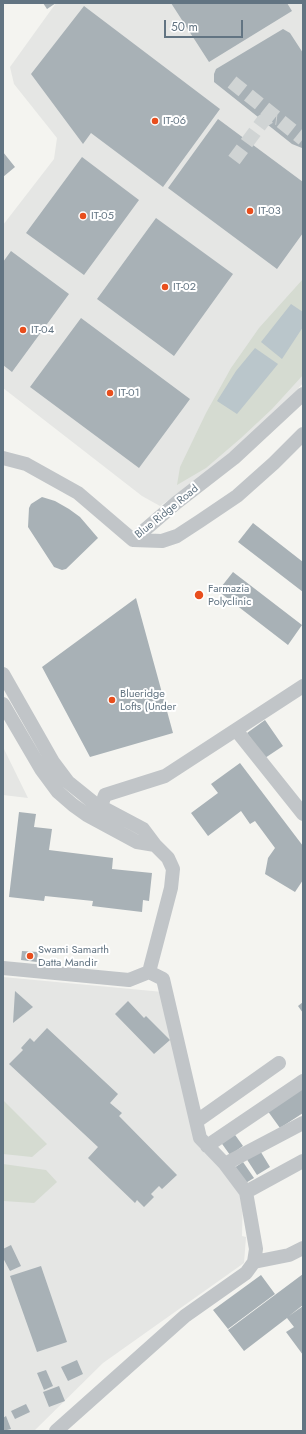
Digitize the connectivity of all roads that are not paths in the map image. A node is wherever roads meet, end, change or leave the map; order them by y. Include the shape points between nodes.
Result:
1 (303, 394) edge
2 (303, 434) edge
3 (3, 458) edge
4 (133, 540) junction
5 (3, 674) edge
6 (303, 686) edge
7 (3, 704) edge
8 (236, 730) junction
9 (100, 806) junction
10 (303, 814) edge
11 (96, 820) junction
12 (155, 845) junction
13 (3, 968) edge
14 (149, 972) junction
15 (279, 1063) dead end
16 (303, 1081) edge
17 (197, 1122) junction
18 (303, 1123) edge
19 (207, 1146) junction
20 (303, 1161) edge
21 (225, 1164) junction
22 (246, 1192) junction
23 (303, 1248) edge
24 (254, 1262) junction
25 (56, 1431) edge

1 - 4 street, Blue Ridge Road via 234,458
2 - 4 street, Blue Ridge Road via 237,496 200,522 177,536 162,541
3 - 4 street via 26,464 78,493
5 - 9 street via 61,773 82,794
6 - 8 street
7 - 11 street via 49,782 73,805
8 - 9 street via 165,776 105,795
8 - 10 street
9 - 11 street
9 - 12 street via 143,829
11 - 12 street via 137,842
12 - 14 street via 168,858 173,869 171,888
13 - 14 street via 129,980
14 - 17 street via 163,979
15 - 17 street
16 - 19 street
17 - 19 street via 200,1138
18 - 21 street
19 - 21 street
20 - 22 street
21 - 22 street
22 - 24 street via 256,1249
23 - 24 street
24 - 25 street via 246,1273 185,1316

